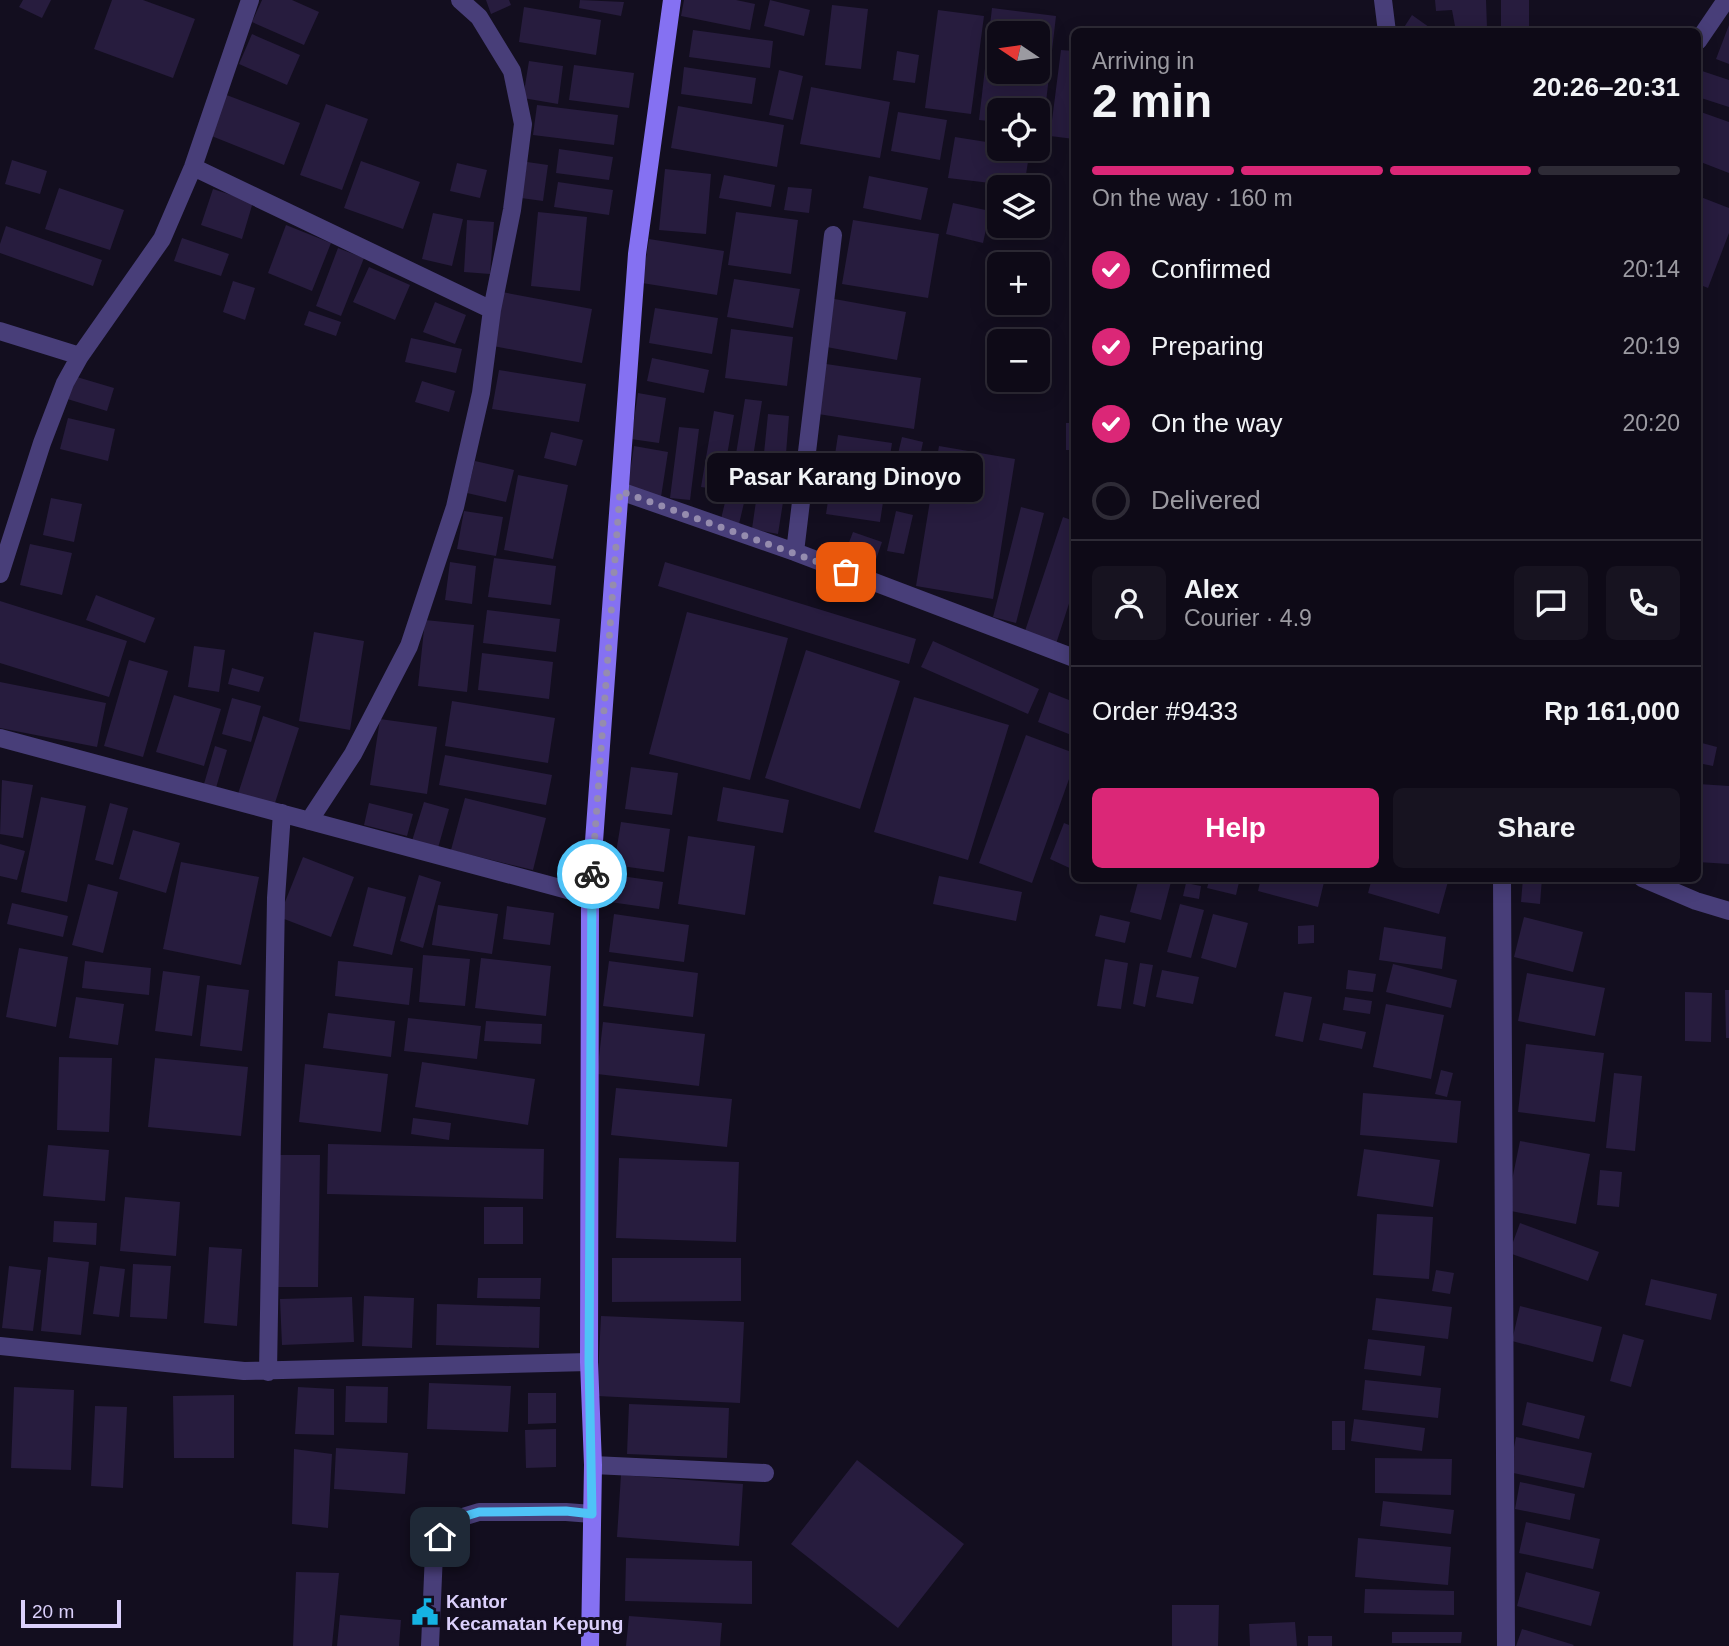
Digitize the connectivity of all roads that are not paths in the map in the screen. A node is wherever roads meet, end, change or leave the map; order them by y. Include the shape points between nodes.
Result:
1 (250, 0) edge
2 (460, 0) edge
3 (672, 0) edge
4 (1383, 0) edge
5 (1726, 0) edge
6 (1386, 28) edge
7 (1701, 37) edge
8 (193, 167) junction
9 (833, 235) dead end
10 (492, 310) junction
11 (0, 331) edge
12 (80, 356) junction
13 (620, 491) junction
14 (795, 552) junction
15 (0, 574) edge
16 (1071, 657) edge
17 (0, 738) edge
18 (282, 813) junction
19 (309, 821) junction
20 (1503, 882) edge
21 (1651, 882) edge
22 (590, 896) junction
23 (1729, 911) edge
24 (0, 1346) edge
25 (589, 1362) junction
26 (268, 1372) junction
27 (593, 1465) junction
28 (765, 1473) dead end
29 (592, 1514) junction
30 (430, 1646) edge
31 (590, 1646) edge
32 (1506, 1646) edge

1 - 8 street
2 - 10 street via 479,17 512,71 523,124
3 - 13 main road via 637,254
4 - 6 street
5 - 7 street
8 - 10 street
8 - 12 street via 162,239
9 - 14 street
10 - 19 street via 481,393 455,507 409,646 353,754
11 - 12 street
12 - 15 street via 42,443
13 - 14 street
13 - 22 main road
14 - 16 street
17 - 18 street
18 - 19 street
18 - 26 street via 276,898
19 - 22 street
20 - 32 street
21 - 23 street
22 - 25 main road
24 - 26 street
25 - 26 street
25 - 27 main road
27 - 28 street
27 - 29 main road
29 - 30 street via 479,1512 446,1522 434,1553
29 - 31 main road

